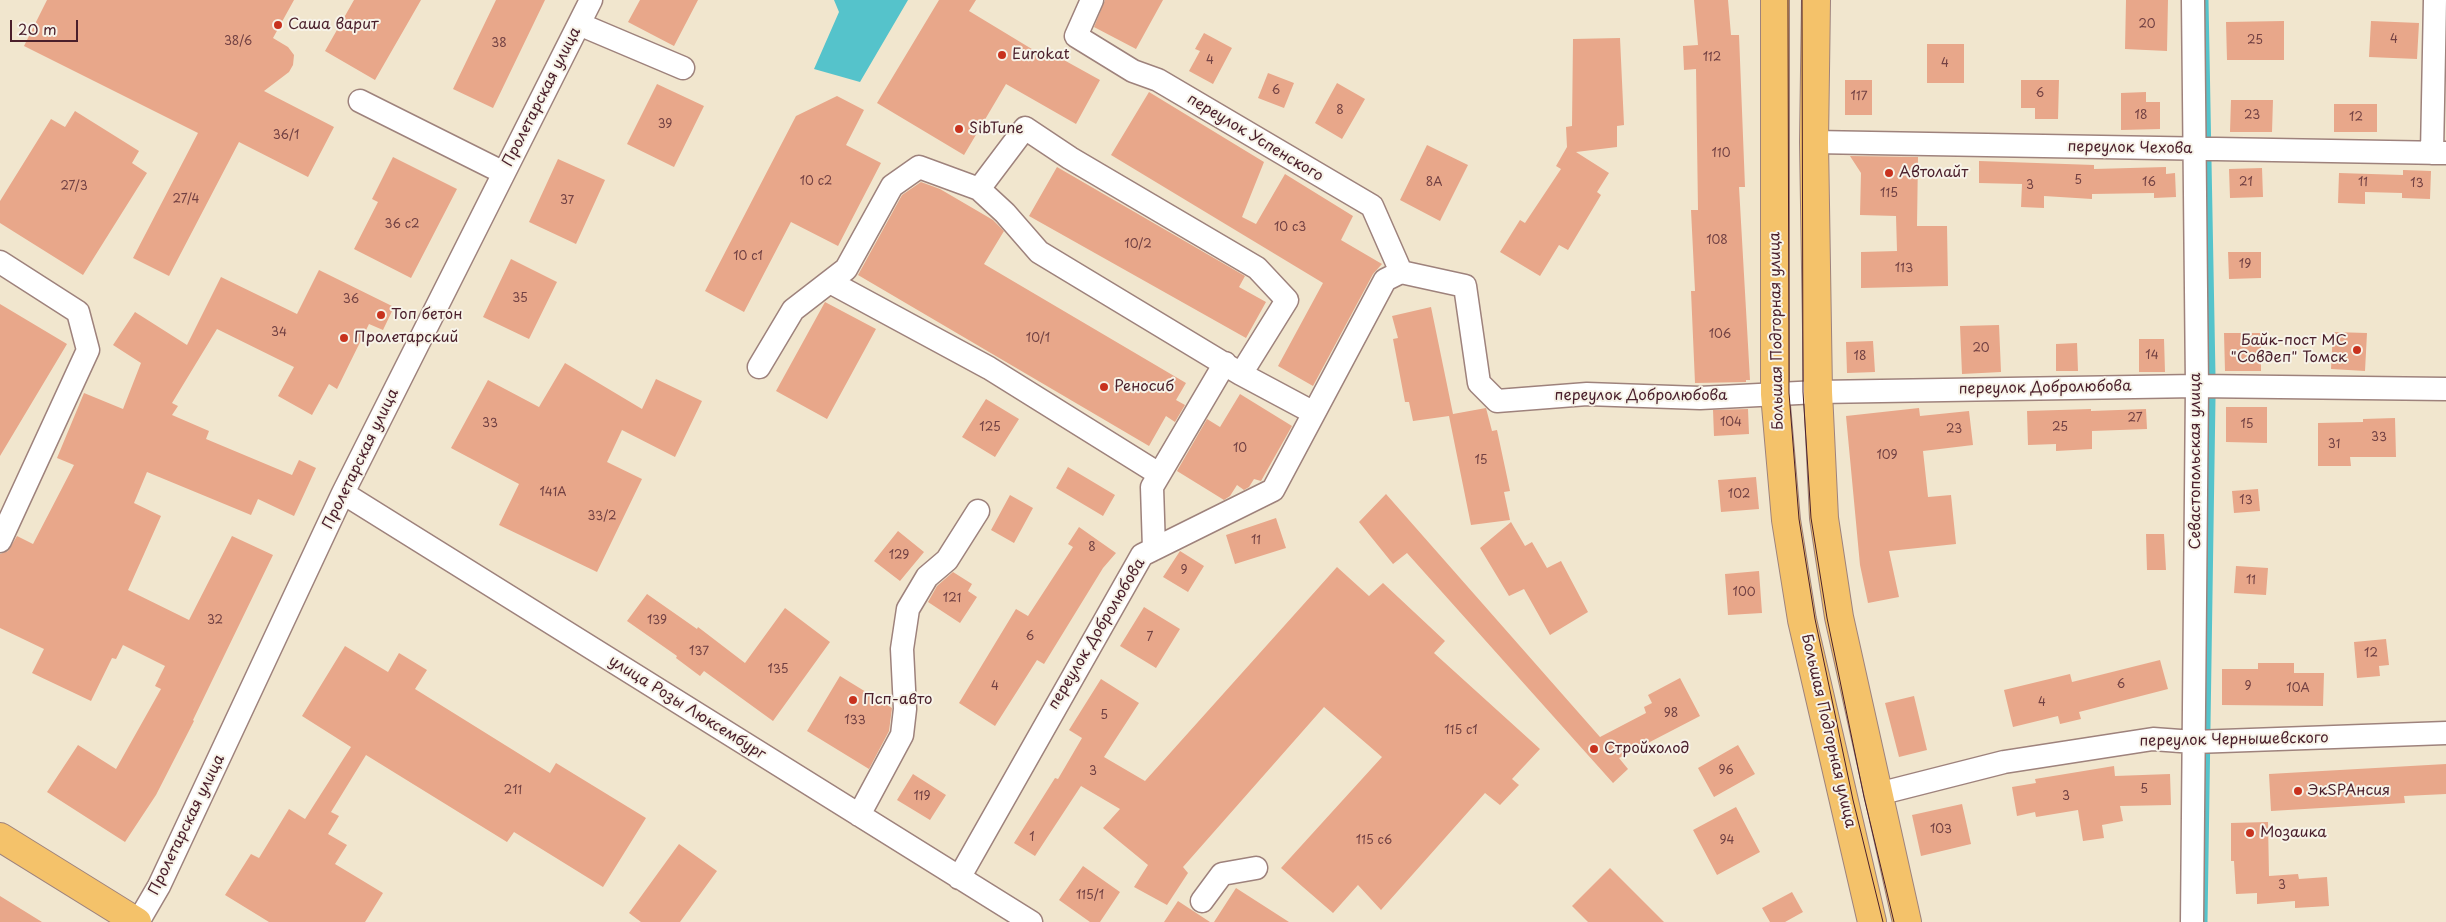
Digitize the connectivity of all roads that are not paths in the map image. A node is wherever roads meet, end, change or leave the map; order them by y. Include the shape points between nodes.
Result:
1 (591, 0) edge
2 (1092, 0) edge
3 (1775, 0) edge
4 (1816, 0) edge
5 (2193, 0) edge
6 (2435, 0) edge
7 (579, 24) junction
8 (683, 68) dead end
9 (360, 101) dead end
10 (1814, 142) junction
11 (2194, 149) junction
12 (2439, 153) edge
13 (504, 172) junction
14 (979, 189) junction
15 (0, 262) edge
16 (1401, 272) junction
17 (830, 282) junction
18 (759, 367) dead end
19 (1233, 369) junction
20 (2197, 386) junction
21 (2446, 389) edge
22 (1818, 392) junction
23 (1775, 394) junction
24 (1314, 413) junction
25 (1159, 474) junction
26 (343, 494) junction
27 (978, 511) dead end
28 (0, 542) edge
29 (1154, 549) junction
30 (2446, 733) edge
31 (2194, 742) junction
32 (1878, 794) junction
33 (859, 815) junction
34 (0, 837) edge
35 (1256, 868) dead end
36 (959, 878) junction
37 (1202, 901) dead end
38 (138, 922) edge
39 (1031, 922) edge
40 (1872, 922) edge
41 (1907, 922) edge
42 (2192, 922) edge

1 - 7 street, Пролетарская улица
2 - 16 street, переулок Успенского via 1076,36 1133,71 1158,80 1372,206
3 - 23 main road, Большая Подгорная улица
4 - 10 main road
5 - 11 street, Севастопольская улица
6 - 12 street
7 - 8 street
7 - 13 street, Пролетарская улица
9 - 13 street
10 - 11 street, переулок Чехова
10 - 22 main road
11 - 12 street, переулок Чехова
11 - 20 street, Севастопольская улица
13 - 26 street, Пролетарская улица
14 - 17 street via 919,167 892,186 846,269
14 - 19 street via 1005,213 1038,252
14 - 19 street via 1025,128 1257,268 1287,300
15 - 28 street via 78,312 88,350
16 - 23 street, переулок Добролюбова via 1465,286 1479,383 1497,401 1587,394 1700,398
16 - 24 street, переулок Добролюбова via 1385,280
17 - 18 street via 793,310
17 - 25 street via 989,368
19 - 24 street
19 - 25 street
20 - 21 street, переулок Добролюбова
20 - 22 street, переулок Добролюбова
20 - 31 street, Севастопольская улица
22 - 23 street, переулок Добролюбова
22 - 32 main road via 1824,518 1839,617
23 - 40 main road, Большая Подгорная улица via 1786,520 1802,620
24 - 29 street, переулок Добролюбова via 1273,490
25 - 29 street via 1152,487
26 - 33 street, улица Розы Люксембург
26 - 38 street, Пролетарская улица via 159,886
27 - 33 street via 947,560 927,577 908,609 902,649 905,709 902,734
29 - 36 street, переулок Добролюбова via 1142,555
30 - 31 street, переулок Чернышевского
31 - 32 street, переулок Чернышевского via 2152,739 2004,762
31 - 42 street, Севастопольская улица
32 - 41 main road
33 - 36 street, улица Розы Люксембург
34 - 38 main road
35 - 37 street via 1222,874
36 - 39 street, улица Розы Люксембург

